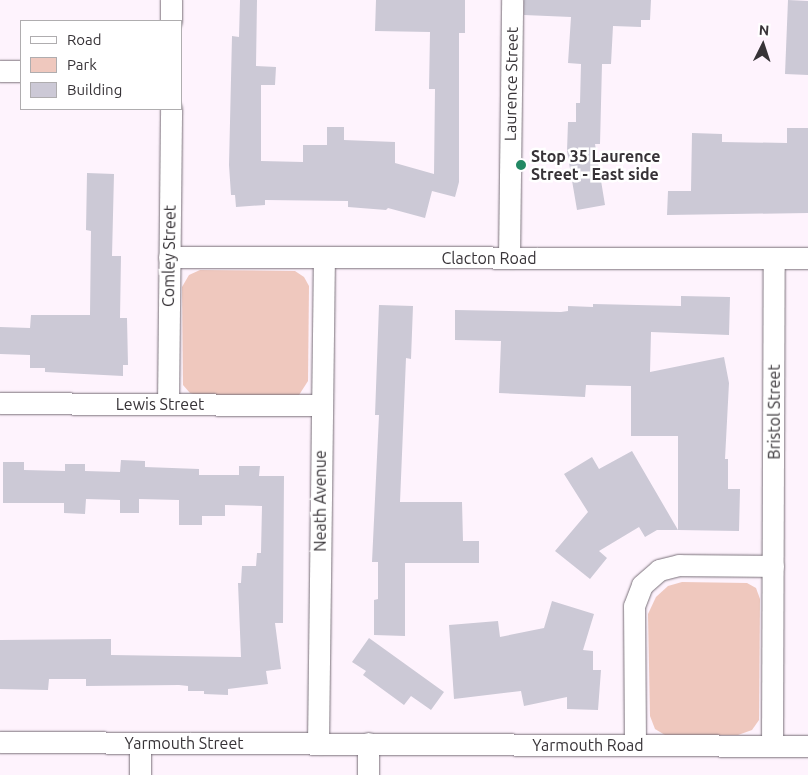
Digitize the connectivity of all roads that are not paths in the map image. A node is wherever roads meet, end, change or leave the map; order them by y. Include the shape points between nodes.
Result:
1 (171, 0) edge
2 (512, 0) edge
3 (171, 20) edge
4 (0, 71) edge
5 (20, 71) edge
6 (171, 110) edge
7 (169, 257) junction
8 (324, 258) junction
9 (509, 258) junction
10 (774, 258) junction
11 (808, 258) edge
12 (0, 403) edge
13 (168, 404) junction
14 (321, 405) junction
15 (773, 566) junction
16 (0, 742) edge
17 (140, 743) junction
18 (368, 743) junction
19 (318, 744) junction
20 (635, 745) junction
21 (772, 746) junction
22 (808, 746) edge
23 (140, 775) edge
24 (368, 775) edge

1 - 3 street
2 - 9 street, Laurence Street
4 - 5 street
6 - 7 street, Comley Street
7 - 8 street, Clacton Road
7 - 13 street, Comley Street
8 - 9 street, Clacton Road
8 - 14 street, Neath Avenue
9 - 10 street, Clacton Road
10 - 11 street, Clacton Road
10 - 15 street, Bristol Street
12 - 13 street, Lewis Street
13 - 14 street, Lewis Street
14 - 19 street, Neath Avenue
15 - 20 street via 680,565 659,570 642,585 634,606
15 - 21 street, Bristol Street
16 - 17 street, Yarmouth Street
17 - 19 street, Yarmouth Street
17 - 23 street
18 - 19 street, Yarmouth Street
18 - 20 street, Yarmouth Road
18 - 24 street
20 - 21 street, Yarmouth Road
21 - 22 street, Yarmouth Road

